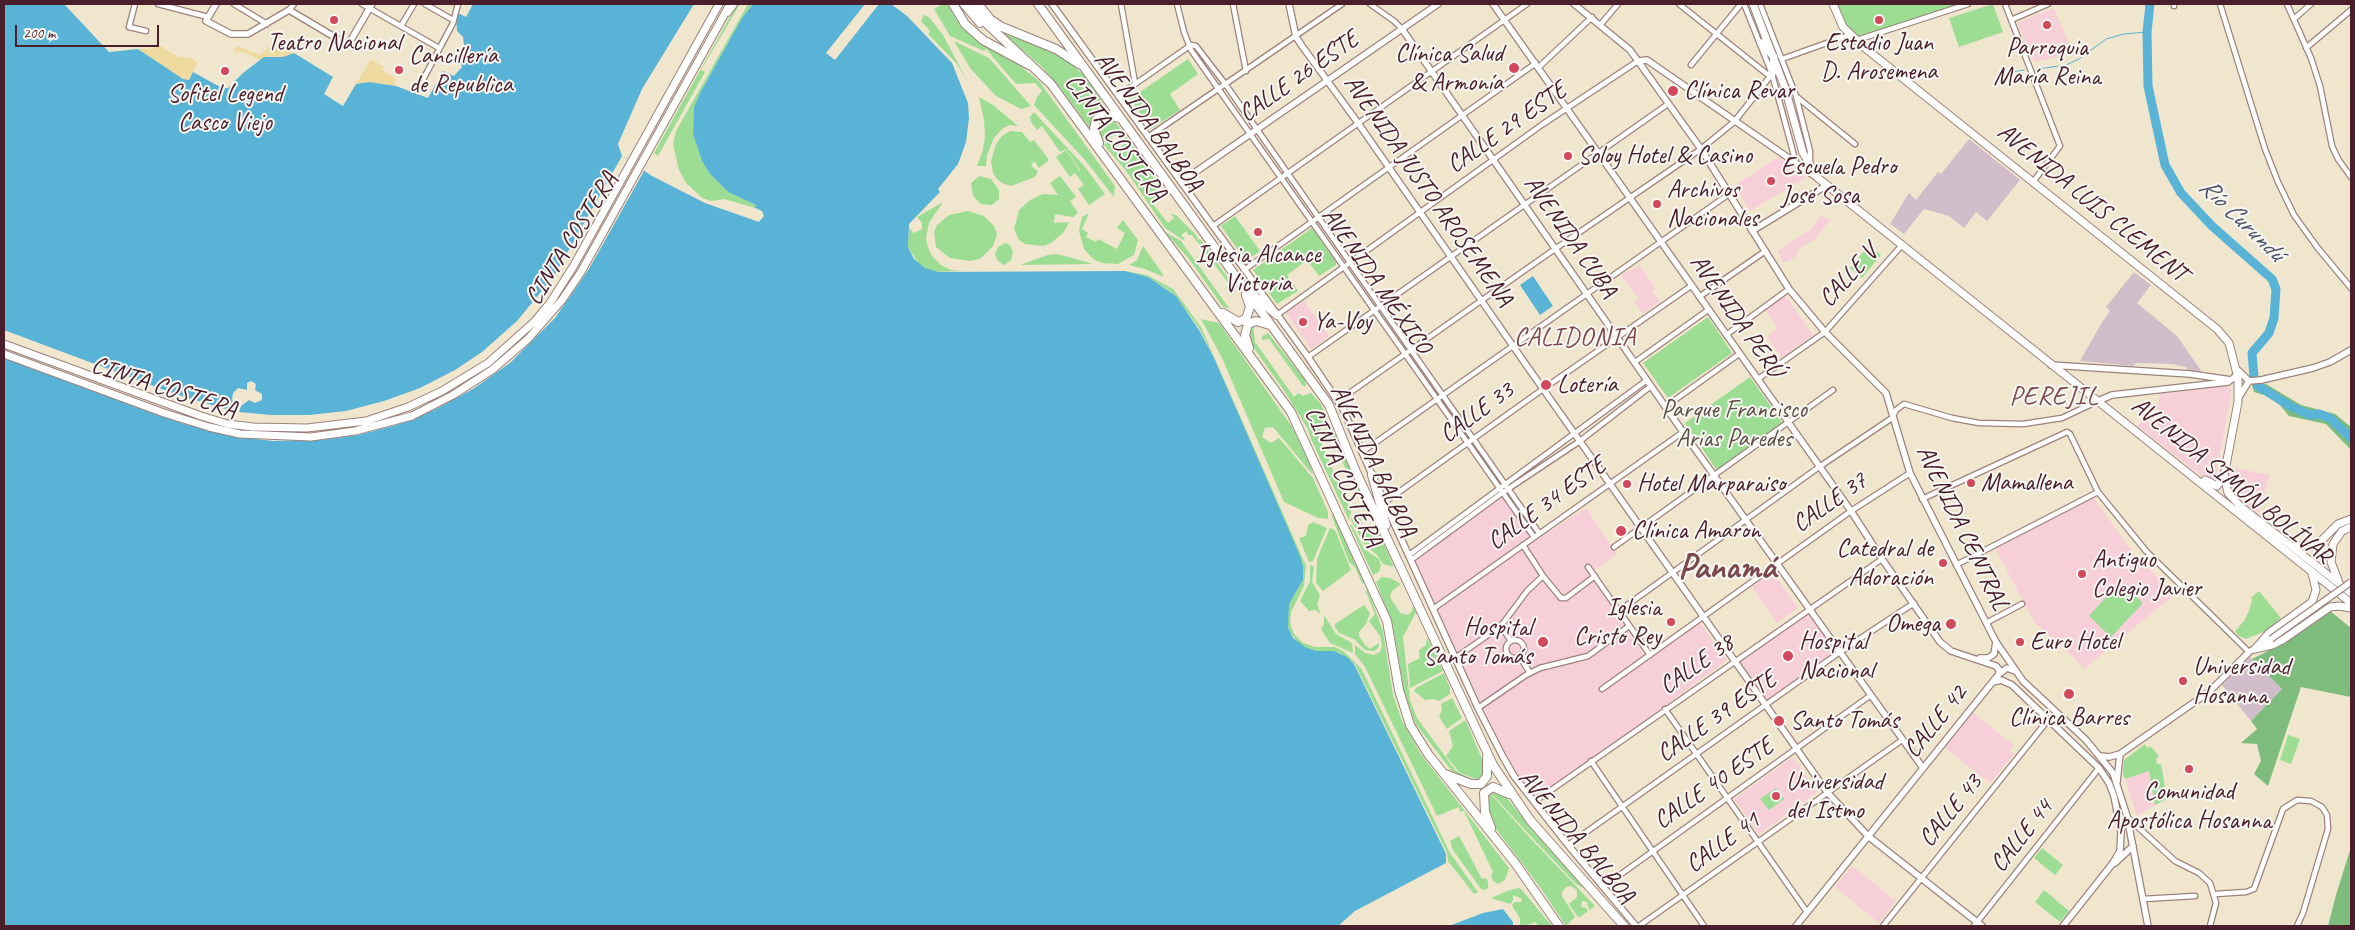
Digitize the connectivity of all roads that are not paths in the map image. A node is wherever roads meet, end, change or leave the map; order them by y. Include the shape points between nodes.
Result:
1 (135, 4) edge
2 (158, 4) edge
3 (216, 4) edge
4 (234, 4) edge
5 (294, 4) edge
6 (362, 4) edge
7 (414, 4) edge
8 (426, 4) edge
9 (458, 4) edge
10 (718, 4) edge
11 (731, 4) edge
12 (953, 4) edge
13 (964, 4) edge
14 (1038, 4) edge
15 (1052, 4) edge
16 (1121, 4) edge
17 (1177, 4) edge
18 (1234, 4) edge
19 (1289, 4) edge
20 (1342, 4) edge
21 (1370, 4) edge
22 (1438, 4) edge
23 (1493, 4) edge
24 (1527, 4) edge
25 (1574, 4) edge
26 (1618, 4) edge
27 (1679, 4) edge
28 (1742, 4) edge
29 (1753, 4) edge
30 (1760, 4) edge
31 (1833, 4) edge
32 (1968, 4) edge
33 (2005, 4) edge
34 (2048, 4) edge
35 (2220, 4) edge
36 (2286, 4) edge
37 (2311, 4) edge
38 (371, 6) edge
39 (1429, 6) edge
40 (977, 7) edge
41 (289, 10) junction
42 (2351, 10) edge
43 (727, 12) joint
44 (208, 17) junction
45 (1592, 17) junction
46 (2294, 19) junction
47 (453, 20) junction
48 (1505, 20) junction
49 (2012, 20) junction
50 (267, 24) junction
51 (1601, 24) junction
52 (401, 26) junction
53 (1402, 29) junction
54 (146, 31) dead end
55 (1717, 33) junction
56 (999, 35) junction
57 (1849, 35) junction
58 (1296, 36) junction
59 (1856, 41) junction
60 (1761, 43) junction
61 (1191, 44) junction
62 (439, 48) junction
63 (2306, 48) junction
64 (1774, 57) junction
65 (1782, 59) junction
66 (1638, 61) junction
67 (1538, 65) junction
68 (1691, 65) dead end
69 (1083, 66) junction
70 (1037, 70) junction
71 (1246, 71) junction
72 (1430, 72) junction
73 (1772, 74) junction
74 (1328, 79) junction
75 (1135, 83) junction
76 (1226, 85) junction
77 (1218, 90) junction
78 (417, 91) dead end
79 (1118, 96) junction
80 (1796, 96) junction
81 (1668, 104) junction
82 (1567, 108) junction
83 (1461, 116) junction
84 (1121, 119) junction
85 (1734, 122) junction
86 (1358, 123) junction
87 (1256, 130) junction
88 (1250, 134) junction
89 (1148, 137) junction
90 (1854, 144) dead end
91 (1701, 149) junction
92 (1596, 152) junction
93 (1104, 154) junction
94 (1492, 160) junction
95 (1796, 163) junction
96 (1810, 165) junction
97 (1388, 167) junction
98 (1287, 174) junction
99 (1280, 177) junction
100 (2351, 177) edge
101 (1818, 178) junction
102 (1181, 182) junction
103 (2033, 182) junction
104 (1827, 185) junction
105 (1729, 194) junction
106 (1629, 198) junction
107 (1524, 204) junction
108 (1420, 214) junction
109 (1317, 218) junction
110 (1312, 222) junction
111 (1213, 226) junction
112 (1752, 231) junction
113 (1661, 243) junction
114 (1902, 245) junction
115 (1555, 248) junction
116 (1764, 252) junction
117 (1451, 256) junction
118 (1350, 263) junction
119 (1344, 267) junction
120 (1244, 270) junction
121 (1691, 286) junction
122 (1242, 287) junction
123 (2351, 288) edge
124 (1789, 289) junction
125 (1588, 293) junction
126 (1699, 297) junction
127 (1482, 300) junction
128 (1380, 306) junction
129 (1218, 309) junction
130 (1374, 310) junction
131 (1708, 310) junction
132 (1277, 315) junction
133 (1272, 326) junction
134 (1825, 332) junction
135 (1726, 335) junction
136 (1618, 337) junction
137 (4, 344) edge
138 (1513, 346) junction
139 (1412, 350) junction
140 (2351, 350) edge
141 (4, 354) edge
142 (1739, 354) junction
143 (1405, 355) junction
144 (1252, 356) junction
145 (1308, 357) junction
146 (1634, 362) junction
147 (2051, 365) junction
148 (2238, 372) junction
149 (2205, 376) junction
150 (1758, 379) junction
151 (1647, 380) junction
152 (2250, 381) junction
153 (2206, 384) junction
154 (1651, 386) junction
155 (2238, 387) junction
156 (1543, 389) junction
157 (1833, 390) dead end
158 (1442, 395) junction
159 (1436, 399) junction
160 (1338, 401) junction
161 (2098, 401) junction
162 (2238, 402) junction
163 (1665, 406) junction
164 (1892, 418) junction
165 (1788, 423) junction
166 (1683, 432) junction
167 (1575, 434) junction
168 (1474, 438) junction
169 (1580, 441) junction
170 (1467, 443) junction
171 (1362, 452) junction
172 (1819, 467) junction
173 (2184, 469) junction
174 (1910, 473) junction
175 (1372, 475) junction
176 (1715, 476) junction
177 (2224, 476) junction
178 (1609, 483) junction
179 (1505, 484) junction
180 (1499, 489) junction
181 (1508, 489) junction
182 (2098, 492) junction
183 (1502, 493) junction
184 (1922, 499) junction
185 (1385, 502) junction
186 (1851, 511) junction
187 (1746, 519) junction
188 (2351, 519) edge
189 (2351, 527) edge
190 (1641, 528) junction
191 (1539, 533) junction
192 (1534, 537) junction
193 (1389, 539) junction
194 (2290, 544) junction
195 (1523, 545) junction
196 (1614, 547) dead end
197 (1410, 558) junction
198 (1882, 559) junction
199 (1777, 563) junction
200 (1956, 565) junction
201 (1588, 567) dead end
202 (1672, 572) junction
203 (2312, 572) junction
204 (1543, 576) junction
205 (1595, 576) junction
206 (2351, 582) edge
207 (2341, 585) junction
208 (2351, 593) edge
209 (1914, 603) junction
210 (2351, 603) edge
211 (2022, 604) dead end
212 (1433, 608) junction
213 (2351, 608) edge
214 (1808, 609) junction
215 (1619, 612) junction
216 (1704, 616) junction
217 (1986, 623) junction
218 (1501, 626) junction
219 (1629, 626) junction
220 (1511, 641) junction
221 (1940, 642) junction
222 (1996, 642) junction
223 (2252, 650) junction
224 (1840, 652) junction
225 (1650, 655) junction
226 (1520, 657) junction
227 (1455, 658) junction
228 (1736, 661) junction
229 (2016, 671) junction
230 (1530, 673) junction
231 (1999, 674) junction
232 (1992, 682) junction
233 (1602, 689) dead end
234 (1871, 695) junction
235 (1766, 704) junction
236 (1478, 708) junction
237 (1666, 709) junction
238 (2048, 720) junction
239 (1902, 740) junction
240 (1797, 748) junction
241 (1486, 752) junction
242 (1696, 754) junction
243 (2120, 754) junction
244 (2101, 756) junction
245 (1591, 761) junction
246 (1923, 768) junction
247 (2099, 768) junction
248 (1443, 773) junction
249 (2117, 782) junction
250 (1828, 792) junction
251 (1512, 797) junction
252 (1727, 798) junction
253 (1534, 802) junction
254 (1623, 806) junction
255 (2128, 818) junction
256 (2120, 826) junction
257 (1868, 836) junction
258 (1497, 840) junction
259 (1757, 841) junction
260 (2132, 843) junction
261 (1568, 845) junction
262 (1653, 849) junction
263 (2113, 864) junction
264 (1922, 878) junction
265 (1603, 887) junction
266 (2215, 894) junction
267 (1683, 895) junction
268 (2195, 896) dead end
269 (2143, 899) junction
270 (1807, 912) junction
271 (1978, 925) edge
272 (1560, 926) edge
273 (1625, 926) edge
274 (1638, 926) edge
275 (1704, 926) edge
276 (1796, 926) edge
277 (1883, 926) edge
278 (2063, 926) edge
279 (2148, 926) edge
280 (2210, 926) edge
281 (2297, 926) edge

1 - 54 street via 129,28
2 - 44 street
3 - 44 main road
4 - 50 street
5 - 41 street
6 - 38 street
7 - 52 street
8 - 47 street
9 - 47 street
10 - 137 main road, CINTA COSTERA via 550,303 535,321 488,363 442,391 388,415 358,422 280,429 228,424
11 - 43 highway
12 - 70 highway, CINTA COSTERA via 965,24 983,40
13 - 56 highway via 979,22
14 - 69 highway, AVENIDA BALBOA
15 - 79 main road, AVENIDA BALBOA
16 - 75 street
17 - 61 street, AVENIDA MÉXICO via 1184,32
18 - 71 street
19 - 58 main road, AVENIDA JUSTO AROSEMENA
20 - 58 street
21 - 53 street, AVENIDA CUBA
22 - 39 main road, CALLE 26 ESTE
23 - 48 main road, AVENIDA PERÚ
24 - 48 street
25 - 45 main road, AVENIDA CENTRAL
26 - 51 street
27 - 55 street
28 - 55 street
28 - 60 street
29 - 64 main road
30 - 65 street
31 - 57 main road, AVENIDA LUIS CLEMENT
32 - 59 street
33 - 49 street
34 - 49 street
35 - 123 street via 2278,182 2294,215
36 - 46 street
37 - 46 street
38 - 41 main road via 348,45
38 - 52 street
39 - 53 main road, CALLE 26 ESTE
40 - 56 highway
40 - 69 highway via 1002,27 1056,49
41 - 50 main road
42 - 63 street
43 - 141 main road, CINTA COSTERA via 581,272 562,300 512,354 472,383 412,416 355,431 311,437 240,434 164,412
44 - 50 main road via 206,21 231,34 248,34
45 - 51 main road, AVENIDA CENTRAL
45 - 67 street
46 - 63 street
47 - 62 street
48 - 67 main road, AVENIDA PERÚ
48 - 72 street
49 - 103 street via 2060,146
51 - 66 main road, AVENIDA CENTRAL
52 - 62 street
53 - 72 main road, AVENIDA CUBA
53 - 74 main road, CALLE 26 ESTE
55 - 68 street
55 - 73 street via 1767,74
56 - 70 highway, CINTA COSTERA
57 - 59 main road, AVENIDA LUIS CLEMENT
57 - 65 street
58 - 71 street
58 - 74 main road, AVENIDA JUSTO AROSEMENA
59 - 103 main road, AVENIDA LUIS CLEMENT
60 - 64 main road
60 - 73 street
61 - 75 street
61 - 76 street, AVENIDA MÉXICO via 1196,46
61 - 77 street, AVENIDA MÉXICO via 1191,50
62 - 78 street
63 - 100 street via 2320,86 2332,146
64 - 73 main road
64 - 96 main road via 1803,153
65 - 80 street
66 - 81 main road, AVENIDA CENTRAL
66 - 82 street, CALLE 29 ESTE
66 - 85 main road via 1647,60
67 - 82 main road, AVENIDA PERÚ
67 - 83 street
69 - 84 highway, AVENIDA BALBOA
70 - 93 highway, CINTA COSTERA
71 - 76 street
72 - 83 main road, AVENIDA CUBA
72 - 86 street
73 - 85 street
73 - 95 street
74 - 86 main road, AVENIDA JUSTO AROSEMENA
74 - 87 main road, CALLE 26 ESTE
75 - 79 street
76 - 77 street
76 - 87 street, AVENIDA MÉXICO
77 - 88 street, AVENIDA MÉXICO
77 - 89 street
79 - 89 main road, AVENIDA BALBOA
80 - 90 street
80 - 96 street via 1810,151
81 - 91 main road, AVENIDA CENTRAL
81 - 92 street
82 - 92 main road, AVENIDA PERÚ
82 - 94 street, CALLE 29 ESTE
83 - 94 main road, AVENIDA CUBA
83 - 97 street
84 - 93 highway via 1104,114 1096,120 1094,129
84 - 122 highway, AVENIDA BALBOA
85 - 91 street
85 - 95 main road
86 - 97 main road, AVENIDA JUSTO AROSEMENA
86 - 98 street
87 - 88 main road, CALLE 26 ESTE
87 - 98 street, AVENIDA MÉXICO
88 - 99 street, AVENIDA MÉXICO
88 - 102 main road, CALLE 26 ESTE
89 - 102 main road, AVENIDA BALBOA
91 - 105 main road, AVENIDA CENTRAL
91 - 106 street
92 - 106 main road, AVENIDA PERÚ
92 - 107 street
93 - 129 highway, CINTA COSTERA
94 - 107 main road, AVENIDA CUBA
94 - 108 street, CALLE 29 ESTE
95 - 101 main road
96 - 101 main road
97 - 108 main road, AVENIDA JUSTO AROSEMENA
97 - 109 street
98 - 99 street
98 - 109 street, AVENIDA MÉXICO
99 - 110 street, AVENIDA MÉXICO
99 - 111 street
101 - 104 main road, AVENIDA SIMÓN BOLÍVAR
102 - 111 main road, AVENIDA BALBOA
103 - 148 main road, AVENIDA LUIS CLEMENT via 2217,329 2229,343
104 - 112 main road
104 - 114 main road, AVENIDA SIMÓN BOLÍVAR
105 - 112 main road, AVENIDA CENTRAL
105 - 113 street
106 - 113 main road, AVENIDA PERÚ
106 - 115 street
107 - 115 main road, AVENIDA CUBA
107 - 117 street
108 - 117 main road, AVENIDA JUSTO AROSEMENA
108 - 118 street, CALLE 29 ESTE
109 - 110 street
109 - 118 street, AVENIDA MÉXICO
110 - 119 street, AVENIDA MÉXICO
110 - 120 street
111 - 120 main road, AVENIDA BALBOA
112 - 116 main road, AVENIDA CENTRAL
113 - 121 main road, AVENIDA PERÚ
113 - 125 street
114 - 134 street, CALLE V
114 - 147 main road, AVENIDA SIMÓN BOLÍVAR
115 - 125 main road, AVENIDA CUBA
115 - 127 street
116 - 124 main road, AVENIDA CENTRAL
116 - 126 street
117 - 127 main road, AVENIDA JUSTO AROSEMENA
117 - 128 street
118 - 119 street, CALLE 29 ESTE
118 - 128 street, AVENIDA MÉXICO
119 - 130 street, AVENIDA MÉXICO
119 - 132 street, CALLE 29 ESTE
120 - 132 main road, AVENIDA BALBOA
121 - 126 main road, AVENIDA PERÚ
121 - 136 street, CALLE 33
122 - 129 highway via 1250,307 1246,318 1234,321
122 - 132 highway
122 - 133 highway, AVENIDA BALBOA
124 - 134 main road, AVENIDA CENTRAL
124 - 135 street
125 - 136 main road, AVENIDA CUBA
125 - 138 street
126 - 131 main road, AVENIDA PERÚ
127 - 138 main road, AVENIDA JUSTO AROSEMENA
127 - 139 street
128 - 130 street
128 - 139 street, AVENIDA MÉXICO
129 - 144 highway, CINTA COSTERA
130 - 143 street, AVENIDA MÉXICO
130 - 145 street
131 - 135 main road, AVENIDA PERÚ
131 - 146 street
132 - 145 main road, AVENIDA BALBOA
133 - 144 highway via 1256,321 1247,327 1245,335
133 - 193 highway, AVENIDA BALBOA via 1329,405 1356,472
134 - 150 street
134 - 164 main road, AVENIDA CENTRAL via 1881,386 1889,400
135 - 142 main road, AVENIDA PERÚ
136 - 146 main road, AVENIDA CUBA
136 - 156 street, CALLE 33
138 - 156 main road, AVENIDA JUSTO AROSEMENA
138 - 158 street
139 - 143 street
139 - 158 street, AVENIDA MÉXICO
140 - 152 main road via 2313,368
142 - 150 main road, AVENIDA PERÚ
142 - 163 street
143 - 159 street, AVENIDA MÉXICO
143 - 160 street
144 - 248 highway, CINTA COSTERA via 1294,417 1323,478 1386,621 1403,708 1419,740
145 - 160 main road, AVENIDA BALBOA
146 - 151 main road, AVENIDA CUBA
147 - 149 main road
147 - 161 main road, AVENIDA SIMÓN BOLÍVAR
148 - 149 main road via 2231,380
148 - 152 main road
148 - 155 main road, AVENIDA LUIS CLEMENT
149 - 153 main road
150 - 165 main road, AVENIDA PERÚ
151 - 154 main road, AVENIDA CUBA
151 - 167 street
152 - 162 main road
153 - 155 main road via 2232,382
153 - 161 main road via 2112,396
154 - 163 main road, AVENIDA CUBA
154 - 169 street
155 - 162 main road, AVENIDA LUIS CLEMENT
156 - 167 main road, AVENIDA JUSTO AROSEMENA
156 - 168 street, CALLE 33
157 - 165 street
158 - 159 street
158 - 168 street, AVENIDA MÉXICO
159 - 170 street, AVENIDA MÉXICO
159 - 171 street
160 - 171 main road, AVENIDA BALBOA
161 - 164 street via 2062,418 2022,424 1979,423 1909,404 1900,406
161 - 173 main road, AVENIDA SIMÓN BOLÍVAR
162 - 177 main road, AVENIDA LUIS CLEMENT
163 - 166 main road, AVENIDA CUBA
164 - 172 street
164 - 174 main road, AVENIDA CENTRAL
165 - 172 main road, AVENIDA PERÚ
165 - 176 street
166 - 176 main road, AVENIDA CUBA
166 - 178 street, CALLE 34 ESTE
167 - 169 main road, AVENIDA JUSTO AROSEMENA
167 - 179 street
168 - 170 street, CALLE 33
168 - 179 street, AVENIDA MÉXICO
169 - 178 main road, AVENIDA JUSTO AROSEMENA
169 - 181 street
170 - 180 street, AVENIDA MÉXICO
170 - 185 street, CALLE 33
171 - 175 main road, AVENIDA BALBOA
172 - 186 main road, AVENIDA PERÚ
172 - 187 street
173 - 177 main road via 2216,486
173 - 203 main road, AVENIDA SIMÓN BOLÍVAR
174 - 184 main road, AVENIDA CENTRAL
174 - 186 street, CALLE 37
175 - 185 main road, AVENIDA BALBOA
175 - 193 highway
176 - 187 main road, AVENIDA CUBA
176 - 190 street
177 - 194 main road, AVENIDA SIMÓN BOLÍVAR via 2226,488 2234,500
178 - 190 main road, AVENIDA JUSTO AROSEMENA
178 - 191 street, CALLE 34 ESTE
179 - 180 street
179 - 181 street, AVENIDA MÉXICO
180 - 183 street, AVENIDA MÉXICO
180 - 197 street
181 - 183 street
181 - 191 street, AVENIDA MÉXICO
182 - 184 street via 2070,434 2066,432
182 - 200 street
182 - 223 street via 2146,551 2206,612
183 - 192 street, AVENIDA MÉXICO
183 - 197 street
184 - 200 main road, AVENIDA CENTRAL
185 - 197 main road, AVENIDA BALBOA
186 - 198 main road, AVENIDA PERÚ
186 - 199 street, CALLE 37
187 - 199 main road, AVENIDA CUBA
187 - 202 street
188 - 194 main road via 2338,524 2312,546 2300,548
189 - 207 main road via 2339,534 2332,548 2332,567
190 - 196 street
190 - 202 main road, AVENIDA JUSTO AROSEMENA
191 - 192 street, CALLE 34 ESTE
192 - 195 street, CALLE 34 ESTE
193 - 241 highway, AVENIDA BALBOA
194 - 207 main road, AVENIDA SIMÓN BOLÍVAR
195 - 204 street
195 - 212 street, CALLE 34 ESTE
197 - 212 main road, AVENIDA BALBOA
198 - 209 main road, AVENIDA PERÚ
198 - 214 street, CALLE 38
199 - 214 main road, AVENIDA CUBA
199 - 216 street, CALLE 37
200 - 217 main road, AVENIDA CENTRAL
201 - 205 street
202 - 215 street
202 - 216 main road, AVENIDA JUSTO AROSEMENA
203 - 210 main road, AVENIDA SIMÓN BOLÍVAR
203 - 223 main road via 2316,590 2312,602 2269,633
204 - 205 street via 1561,598 1566,598
204 - 218 street via 1527,591
205 - 215 street
206 - 223 main road, bridge via 2271,640
207 - 208 main road, AVENIDA SIMÓN BOLÍVAR
209 - 221 main road, AVENIDA PERÚ
209 - 224 street, CALLE 39 ESTE
211 - 217 street
212 - 227 main road, AVENIDA BALBOA
213 - 223 main road via 2330,607 2284,639
214 - 224 main road, AVENIDA CUBA
214 - 228 street, CALLE 38
215 - 219 street
216 - 225 street, CALLE 37
216 - 228 main road, AVENIDA JUSTO AROSEMENA
217 - 222 main road, AVENIDA CENTRAL
218 - 220 street
218 - 227 street
219 - 225 street
219 - 230 street via 1588,656
220 - 226 street via 1517,640 1522,644 1524,652
220 - 226 street via 1506,648 1508,655
221 - 222 main road via 1983,658 1994,654
221 - 231 main road, AVENIDA PERÚ via 1951,652 1996,666
222 - 229 main road, AVENIDA CENTRAL
223 - 243 main road via 2208,692
224 - 234 main road, AVENIDA CUBA
224 - 235 street, CALLE 39 ESTE
225 - 233 street, CALLE 37
226 - 230 street
227 - 236 main road, AVENIDA BALBOA
228 - 235 main road, AVENIDA JUSTO AROSEMENA
228 - 237 street, CALLE 38
229 - 231 main road, CALLE 42 via 2007,668
229 - 244 main road, AVENIDA CENTRAL via 2035,694
230 - 236 street
231 - 232 main road, CALLE 42
232 - 238 main road via 2001,680 2012,685
232 - 246 main road, CALLE 42
234 - 239 main road, AVENIDA CUBA
234 - 240 street, CALLE 40 ESTE
235 - 240 main road, AVENIDA JUSTO AROSEMENA
235 - 242 street, CALLE 39 ESTE
236 - 253 main road, AVENIDA BALBOA via 1514,776
237 - 242 street
237 - 245 street, CALLE 38
238 - 247 main road
238 - 264 street, CALLE 43
239 - 246 main road, AVENIDA CUBA
239 - 250 street, CALLE 41
240 - 250 main road, AVENIDA JUSTO AROSEMENA
240 - 252 street, CALLE 40 ESTE
241 - 248 highway via 1487,776 1481,784 1471,784
241 - 251 highway, AVENIDA BALBOA
242 - 252 street
242 - 254 street, CALLE 39 ESTE
243 - 244 main road
243 - 249 main road
244 - 249 main road, AVENIDA CENTRAL
245 - 253 street, CALLE 38
245 - 254 street
246 - 257 main road, CALLE 42
247 - 256 main road via 2109,783
247 - 271 street, CALLE 44
248 - 258 highway, CINTA COSTERA
249 - 255 main road
250 - 257 main road, AVENIDA JUSTO AROSEMENA
250 - 259 street, CALLE 41
251 - 258 highway via 1496,787 1484,793 1485,812
251 - 273 highway, AVENIDA BALBOA
252 - 259 street
252 - 262 street, CALLE 40 ESTE
253 - 261 main road, AVENIDA BALBOA
254 - 261 street, CALLE 39 ESTE
254 - 262 street
255 - 260 main road
255 - 266 street via 2175,861 2206,878
256 - 260 main road
256 - 263 main road via 2121,847
257 - 264 main road, AVENIDA JUSTO AROSEMENA
257 - 270 main road, CALLE 42
258 - 272 highway, CINTA COSTERA
259 - 267 street, CALLE 41
259 - 270 street
260 - 263 main road
260 - 269 main road
261 - 265 main road, AVENIDA BALBOA
262 - 265 street, CALLE 40 ESTE
262 - 267 street
263 - 278 main road
264 - 271 main road, AVENIDA JUSTO AROSEMENA
264 - 277 street, CALLE 43
265 - 274 main road, AVENIDA BALBOA
266 - 280 street
266 - 281 street via 2254,889 2283,809 2297,800 2311,800 2322,808 2328,829
267 - 274 street, CALLE 41
267 - 275 street
268 - 269 street
269 - 279 main road
270 - 276 main road, CALLE 42

